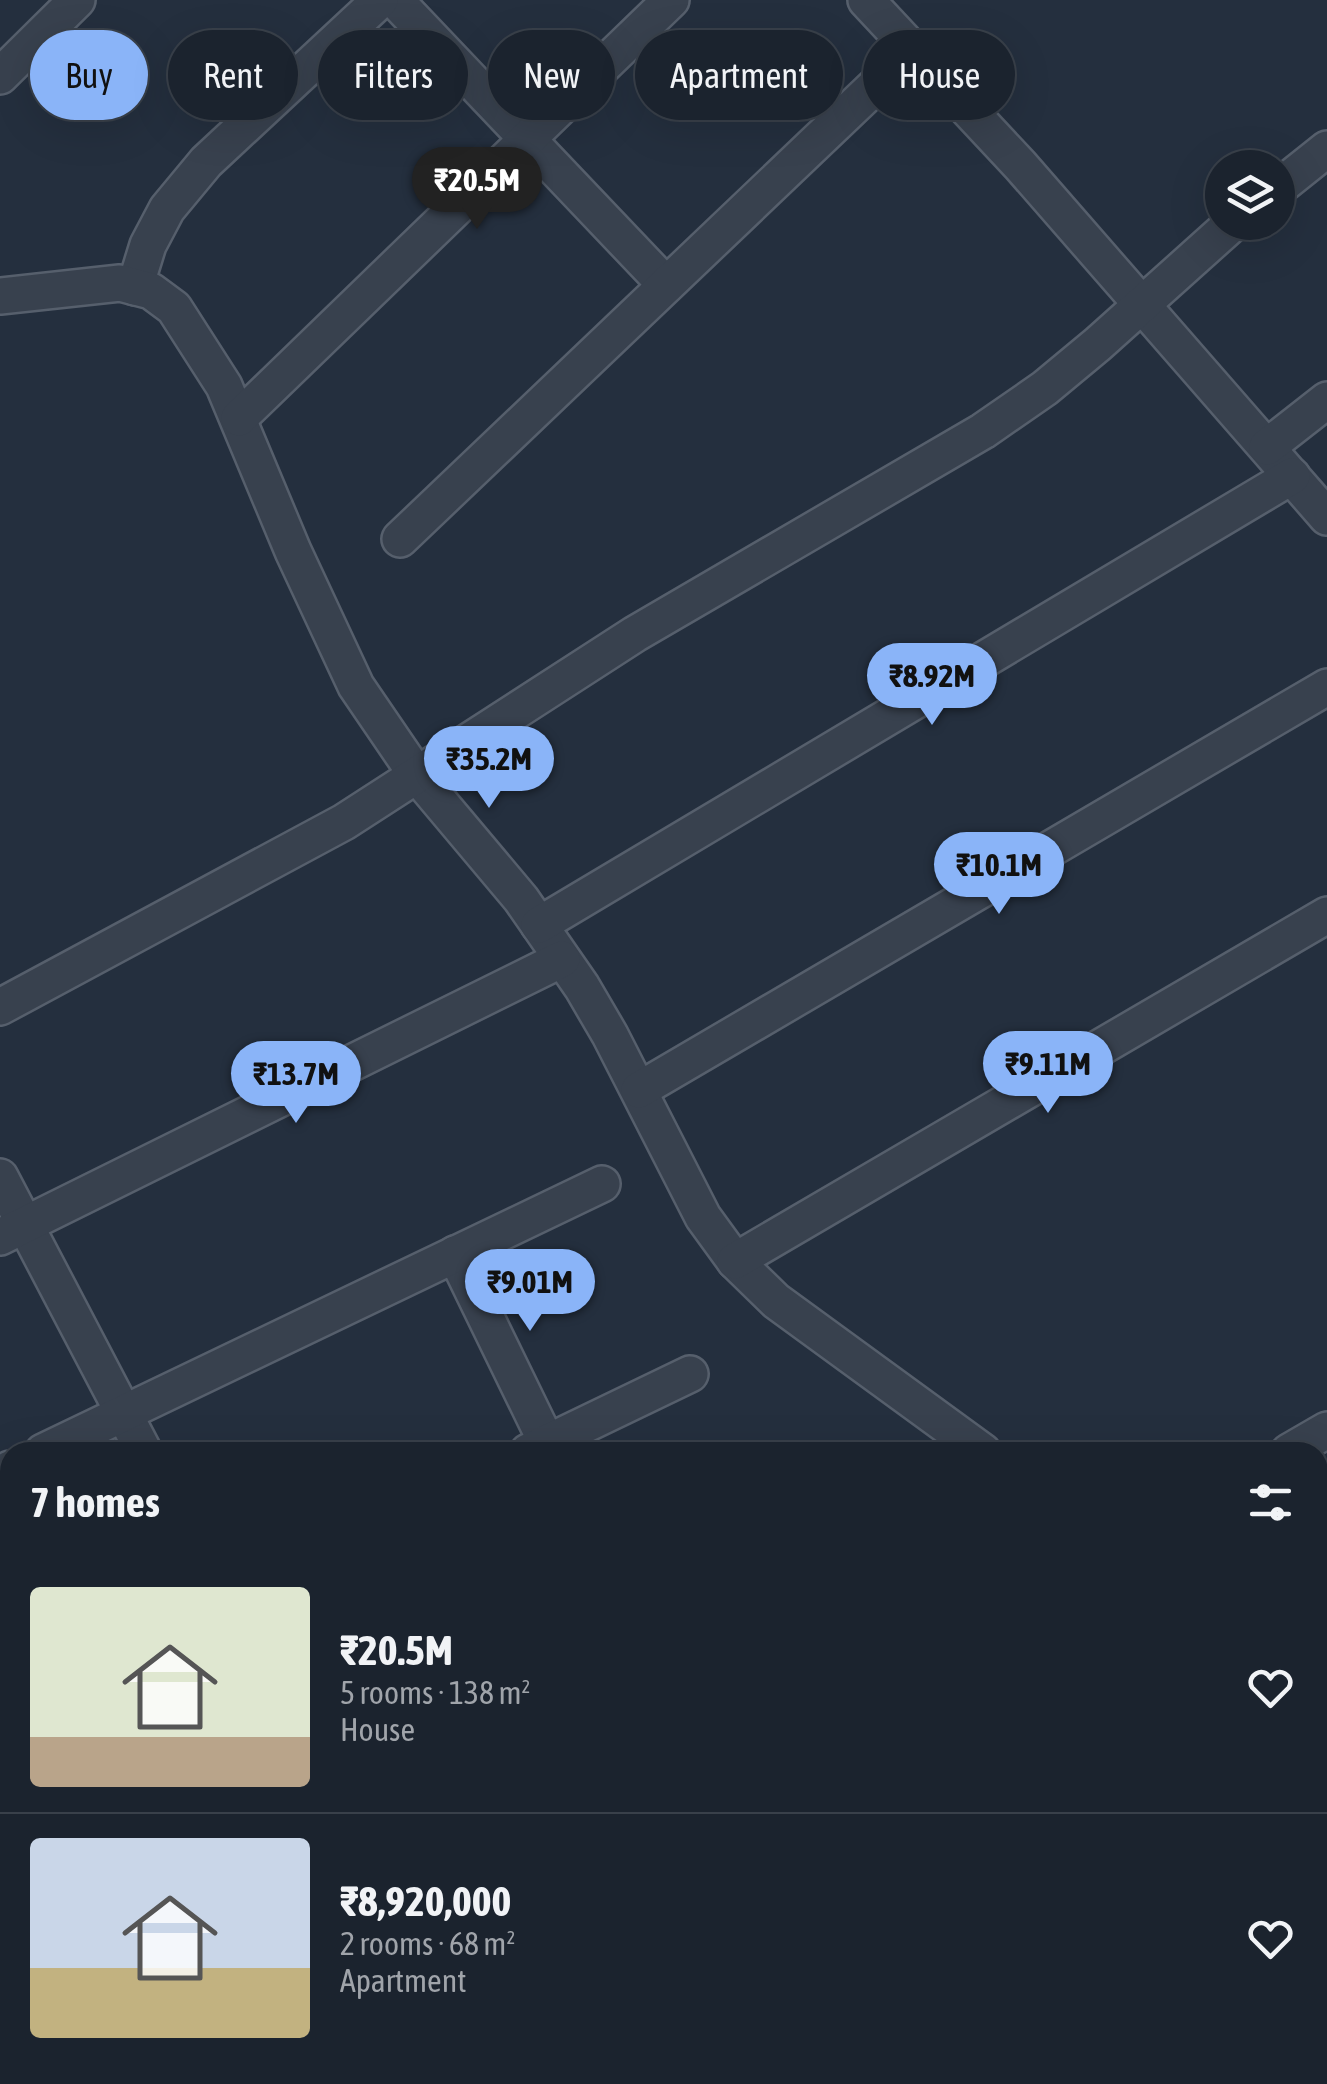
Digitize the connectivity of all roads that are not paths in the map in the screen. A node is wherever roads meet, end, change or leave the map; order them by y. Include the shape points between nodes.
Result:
1 (77, 0) edge
2 (380, 0) edge
3 (395, 0) edge
4 (671, 0) edge
5 (866, 0) edge
6 (894, 30) edge
7 (0, 76) edge
8 (863, 98) edge
9 (978, 120) edge
10 (528, 138) junction
11 (1327, 150) edge
12 (1295, 175) edge
13 (1214, 240) edge
14 (666, 286) junction
15 (135, 287) junction
16 (0, 296) edge
17 (1142, 304) junction
18 (1327, 400) edge
19 (239, 418) junction
20 (1267, 447) junction
21 (1292, 476) junction
22 (1327, 517) edge
23 (400, 539) dead end
24 (1327, 687) edge
25 (416, 774) junction
26 (1327, 916) edge
27 (539, 925) junction
28 (562, 959) junction
29 (0, 1007) edge
30 (639, 1090) junction
31 (0, 1177) edge
32 (602, 1184) dead end
33 (12, 1230) edge
34 (454, 1254) junction
35 (736, 1261) junction
36 (690, 1374) dead end
37 (123, 1412) junction
38 (63, 1442) edge
39 (139, 1442) edge
40 (534, 1442) edge
41 (549, 1442) edge
42 (969, 1442) edge

1 - 7 street
2 - 15 street via 206,162 166,209
3 - 10 street
4 - 10 street
5 - 6 street
8 - 14 street
9 - 17 street
10 - 14 street
10 - 19 street
11 - 12 street
13 - 17 street
14 - 23 street
15 - 16 street
15 - 19 street via 174,308
17 - 20 street
17 - 25 street via 1045,388 983,430 636,634
18 - 20 street
19 - 25 street via 356,686
20 - 21 street
21 - 22 street
21 - 27 street
24 - 30 street
25 - 27 street
25 - 29 street via 279,859
26 - 35 street
27 - 28 street
28 - 30 street
28 - 33 street
30 - 35 street via 703,1217
31 - 33 street
32 - 34 street
33 - 37 street
34 - 37 street
34 - 40 street
35 - 42 street via 776,1301
36 - 41 street
37 - 38 street
37 - 39 street

